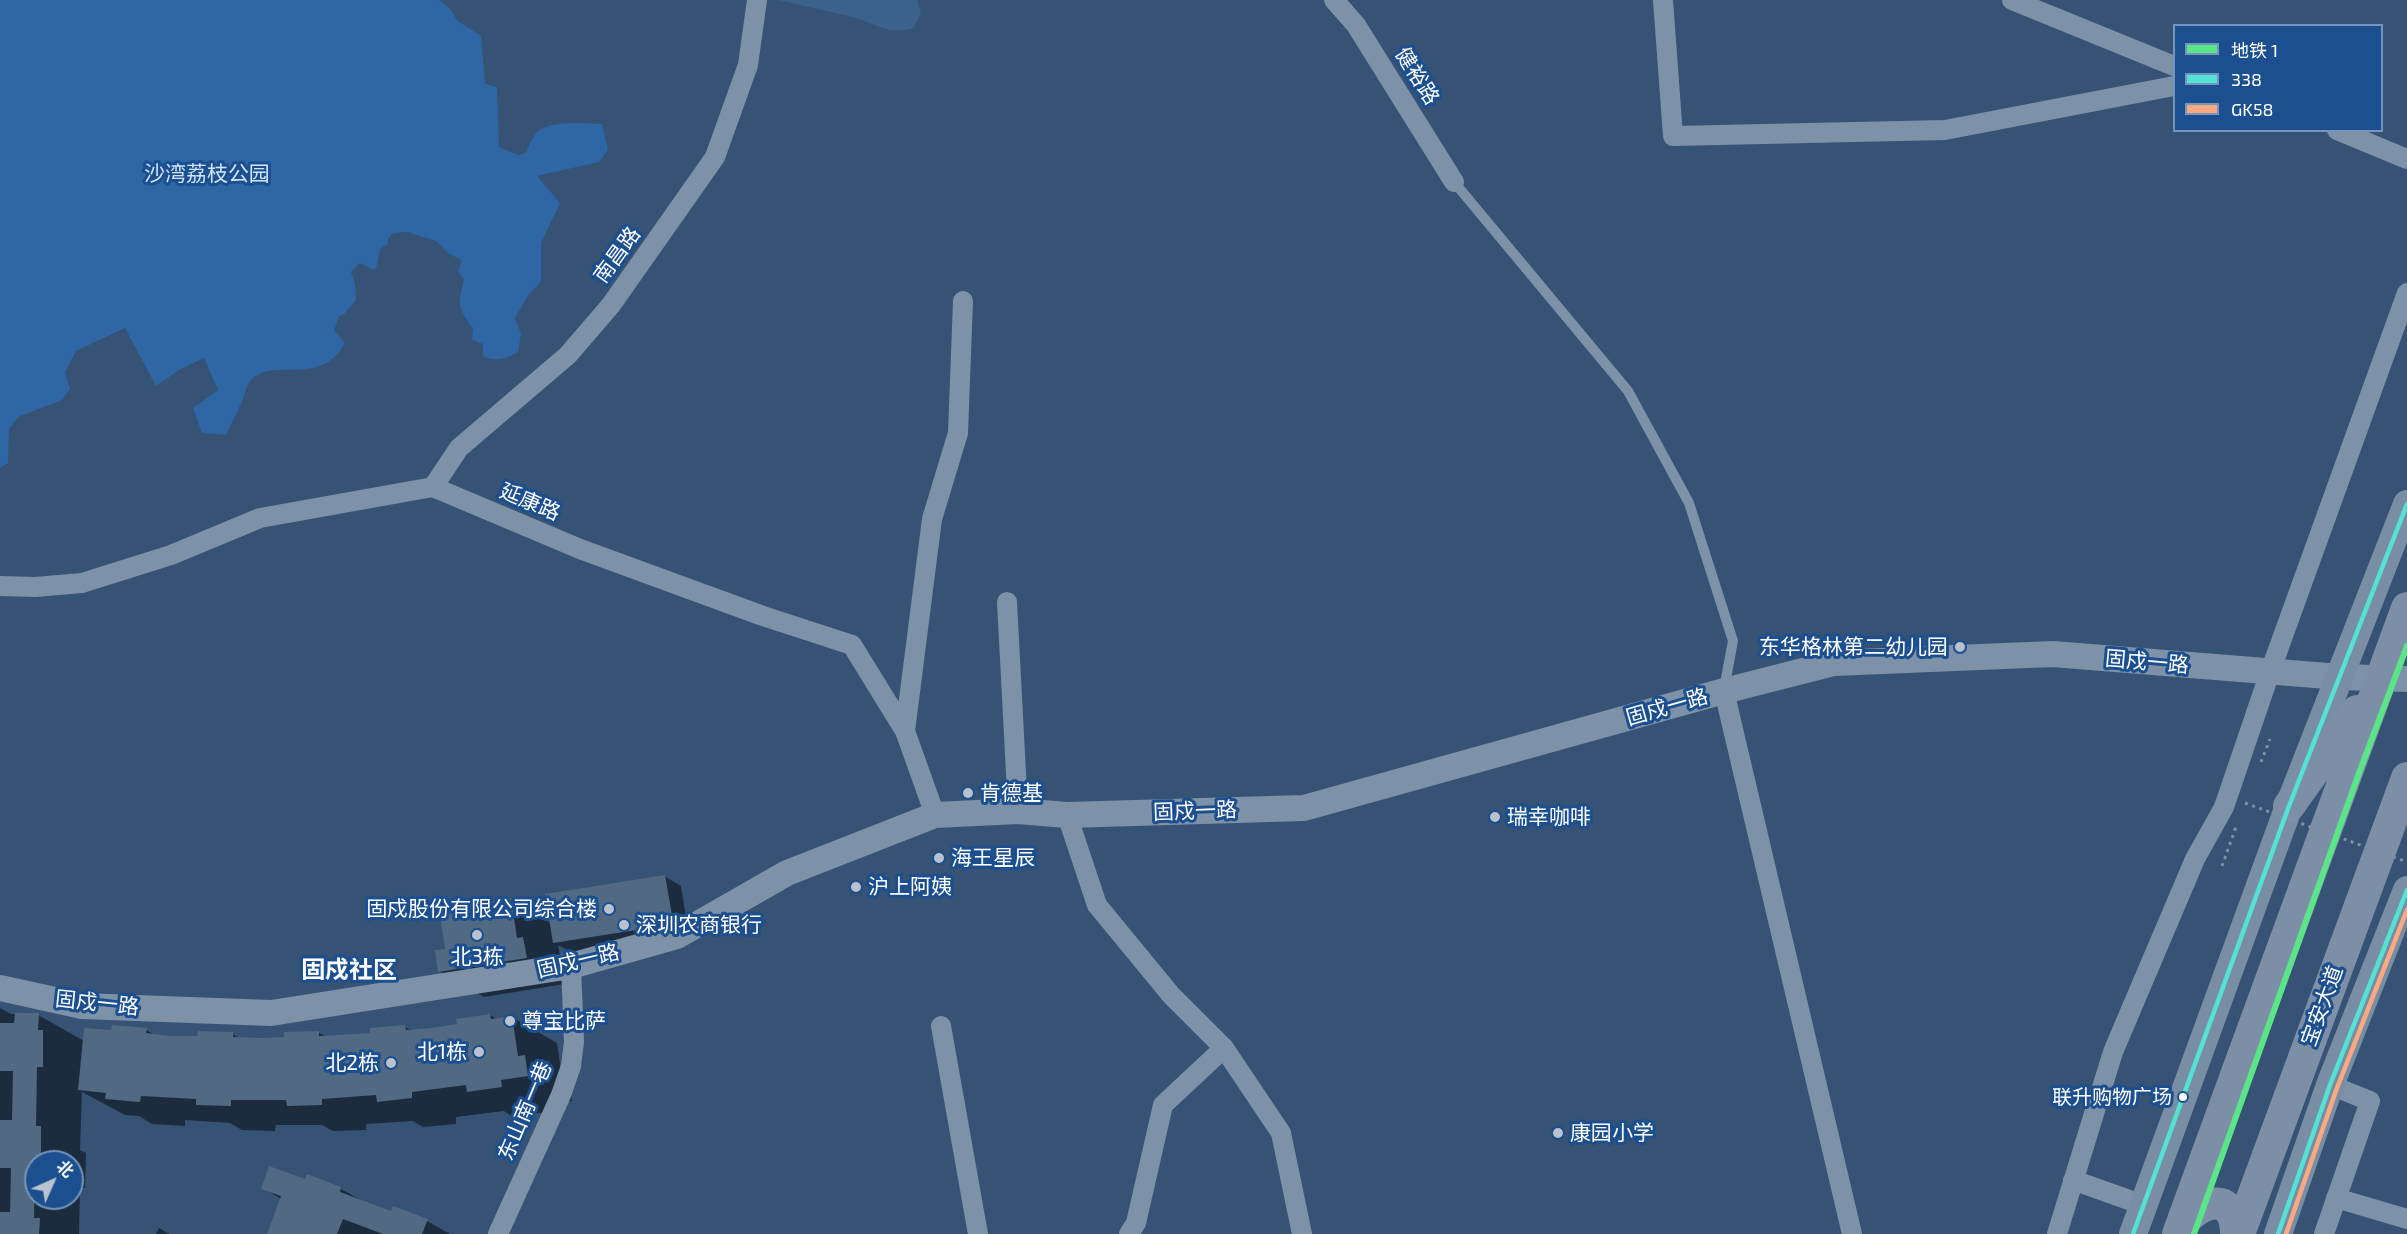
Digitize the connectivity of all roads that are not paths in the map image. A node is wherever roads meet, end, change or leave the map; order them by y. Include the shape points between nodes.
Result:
1 (757, 0) edge
2 (1334, 0) edge
3 (1663, 0) edge
4 (2012, 0) edge
5 (2053, 8) edge
6 (2173, 65) edge
7 (2173, 86) edge
8 (2342, 132) edge
9 (2407, 159) edge
10 (1454, 182) joint
11 (2407, 293) edge
12 (963, 301) dead end
13 (433, 487) junction
14 (2407, 504) edge
15 (0, 586) edge
16 (1007, 602) dead end
17 (2407, 608) edge
18 (2270, 672) junction
19 (2340, 677) junction
20 (2393, 679) edge
21 (1724, 691) junction
22 (905, 730) junction
23 (2407, 778) edge
24 (2289, 806) junction
25 (1018, 811) junction
26 (935, 815) junction
27 (1067, 815) junction
28 (2407, 890) edge
29 (571, 966) junction
30 (0, 988) edge
31 (941, 1026) dead end
32 (1224, 1048) junction
33 (2330, 1085) junction
34 (2073, 1180) junction
35 (2336, 1198) junction
36 (2143, 1205) junction
37 (2407, 1219) edge
38 (2180, 1229) edge
39 (498, 1234) edge
40 (978, 1234) edge
41 (1129, 1234) edge
42 (1302, 1234) edge
43 (1852, 1234) edge
44 (2057, 1234) edge
45 (2133, 1234) edge
46 (2238, 1234) edge
47 (2278, 1234) edge
48 (2324, 1234) edge

1 - 13 street, 南昌路 via 748,65 715,157 582,339 459,448
2 - 10 street, 健裕路 via 1356,25
3 - 7 street via 1673,136 1945,130
4 - 5 street
5 - 6 street
8 - 9 street
10 - 21 lane via 1628,391 1689,503 1733,641
11 - 18 street
12 - 22 street via 958,433 932,519
13 - 15 street via 260,518 171,555 82,583
13 - 22 street, 延康路 via 580,549 852,645
14 - 19 main road
16 - 25 street
17 - 20 main road
18 - 19 street, 固戍一路
18 - 21 street, 固戍一路 via 2053,654 1834,663
18 - 34 street via 2224,807 2195,859 2113,1052
19 - 20 street, 固戍一路
19 - 24 main road
20 - 24 main road
20 - 38 main road
21 - 27 street, 固戍一路 via 1304,808
21 - 43 street
22 - 26 street, 延康路
23 - 46 main road, 宝安大道
24 - 36 main road
25 - 26 street, 固戍一路
25 - 27 street, 固戍一路
26 - 29 street, 固戍一路 via 787,873 677,936
27 - 32 street via 1096,904 1171,995
28 - 33 main road
29 - 30 street, 固戍一路 via 271,1013 82,1006
29 - 39 street, 东山南一巷 via 571,1066
31 - 40 street
32 - 41 street via 1163,1105 1136,1223
32 - 42 street via 1281,1133
33 - 35 street via 2370,1101
33 - 47 main road
34 - 36 street
34 - 44 street
35 - 37 street
35 - 48 street
36 - 45 main road
38 - 46 main road via 2191,1212 2209,1203 2228,1209

